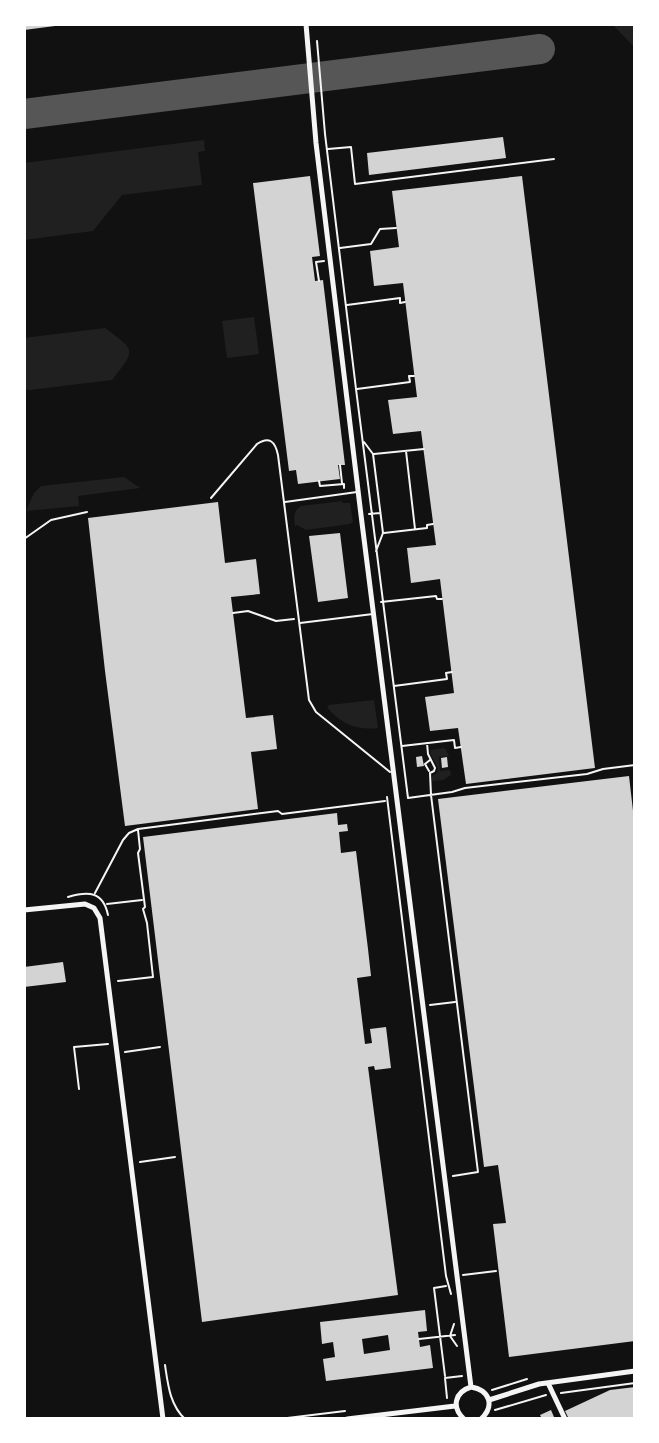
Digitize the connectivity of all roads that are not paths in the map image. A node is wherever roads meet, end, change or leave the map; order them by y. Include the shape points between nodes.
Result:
1 (306, 24) edge
2 (359, 491) junction
3 (211, 498) dead end
4 (284, 503) junction
5 (87, 512) dead end
6 (24, 539) edge
7 (374, 614) junction
8 (299, 623) junction
9 (394, 775) junction
10 (24, 910) edge
11 (635, 1371) edge
12 (548, 1383) junction
13 (471, 1387) junction
14 (489, 1400) junction
15 (455, 1406) junction
16 (163, 1419) edge
17 (347, 1419) edge
18 (464, 1419) edge
19 (481, 1419) edge
20 (565, 1419) edge

1 - 2 street
2 - 4 lane
2 - 7 street
3 - 4 lane via 257,444 269,440 276,445
4 - 8 lane
5 - 6 lane via 51,520
7 - 8 lane
7 - 9 street
8 - 9 lane via 309,700 316,712
9 - 13 street
10 - 16 street via 85,904 100,918
11 - 12 street
12 - 14 street
12 - 20 street
13 - 14 street
13 - 15 street via 459,1393
14 - 19 street
15 - 17 street
15 - 18 street

